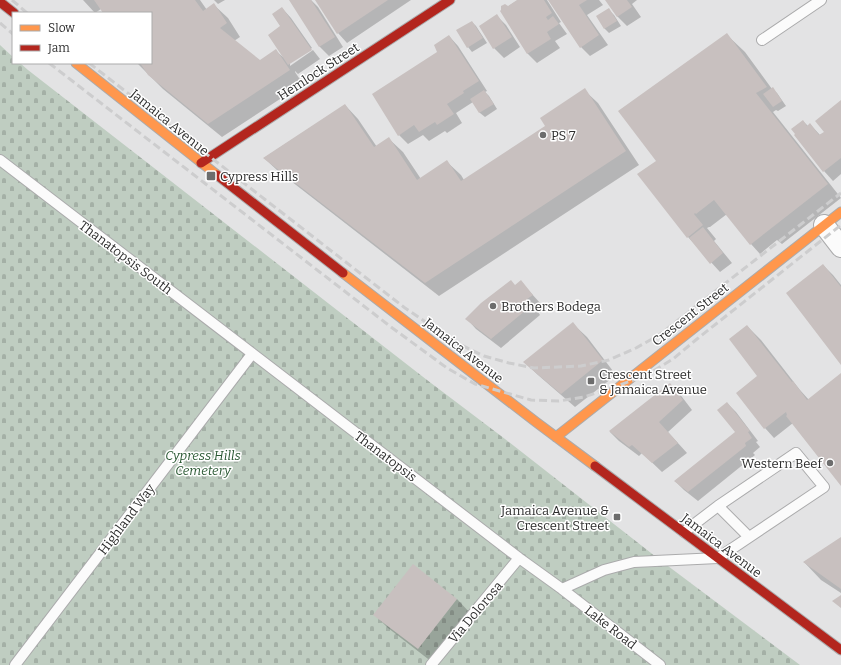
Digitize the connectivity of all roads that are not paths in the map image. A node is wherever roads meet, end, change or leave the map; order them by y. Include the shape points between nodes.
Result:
1 (450, 0) edge
2 (821, 0) edge
3 (0, 2) edge
4 (13, 12) edge
5 (762, 40) dead end
6 (77, 64) edge
7 (0, 160) edge
8 (201, 163) junction
9 (841, 212) edge
10 (824, 225) junction
11 (841, 247) edge
12 (252, 354) junction
13 (556, 436) junction
14 (718, 506) junction
15 (684, 532) junction
16 (750, 537) junction
17 (519, 558) junction
18 (718, 558) junction
19 (562, 589) junction
20 (840, 647) edge
21 (15, 665) edge
22 (431, 665) edge
23 (660, 665) edge

1 - 8 main road, Hemlock Street
2 - 5 lane
3 - 4 main road
6 - 8 main road, Jamaica Avenue
7 - 12 lane, Thanatopsis South
8 - 13 main road, Jamaica Avenue
9 - 10 main road, Crescent Street
10 - 11 street
10 - 13 main road, Crescent Street
12 - 17 lane, Thanatopsis
12 - 21 lane, Highland Way
13 - 15 main road, Jamaica Avenue
14 - 15 lane
14 - 16 lane
14 - 16 lane via 796,453 824,487
15 - 18 main road, Jamaica Avenue
16 - 18 lane
17 - 19 lane, Thanatopsis
17 - 22 lane, Via Dolorosa
18 - 19 lane via 634,562 604,570
18 - 20 main road, Jamaica Avenue
19 - 23 lane, Lake Road

